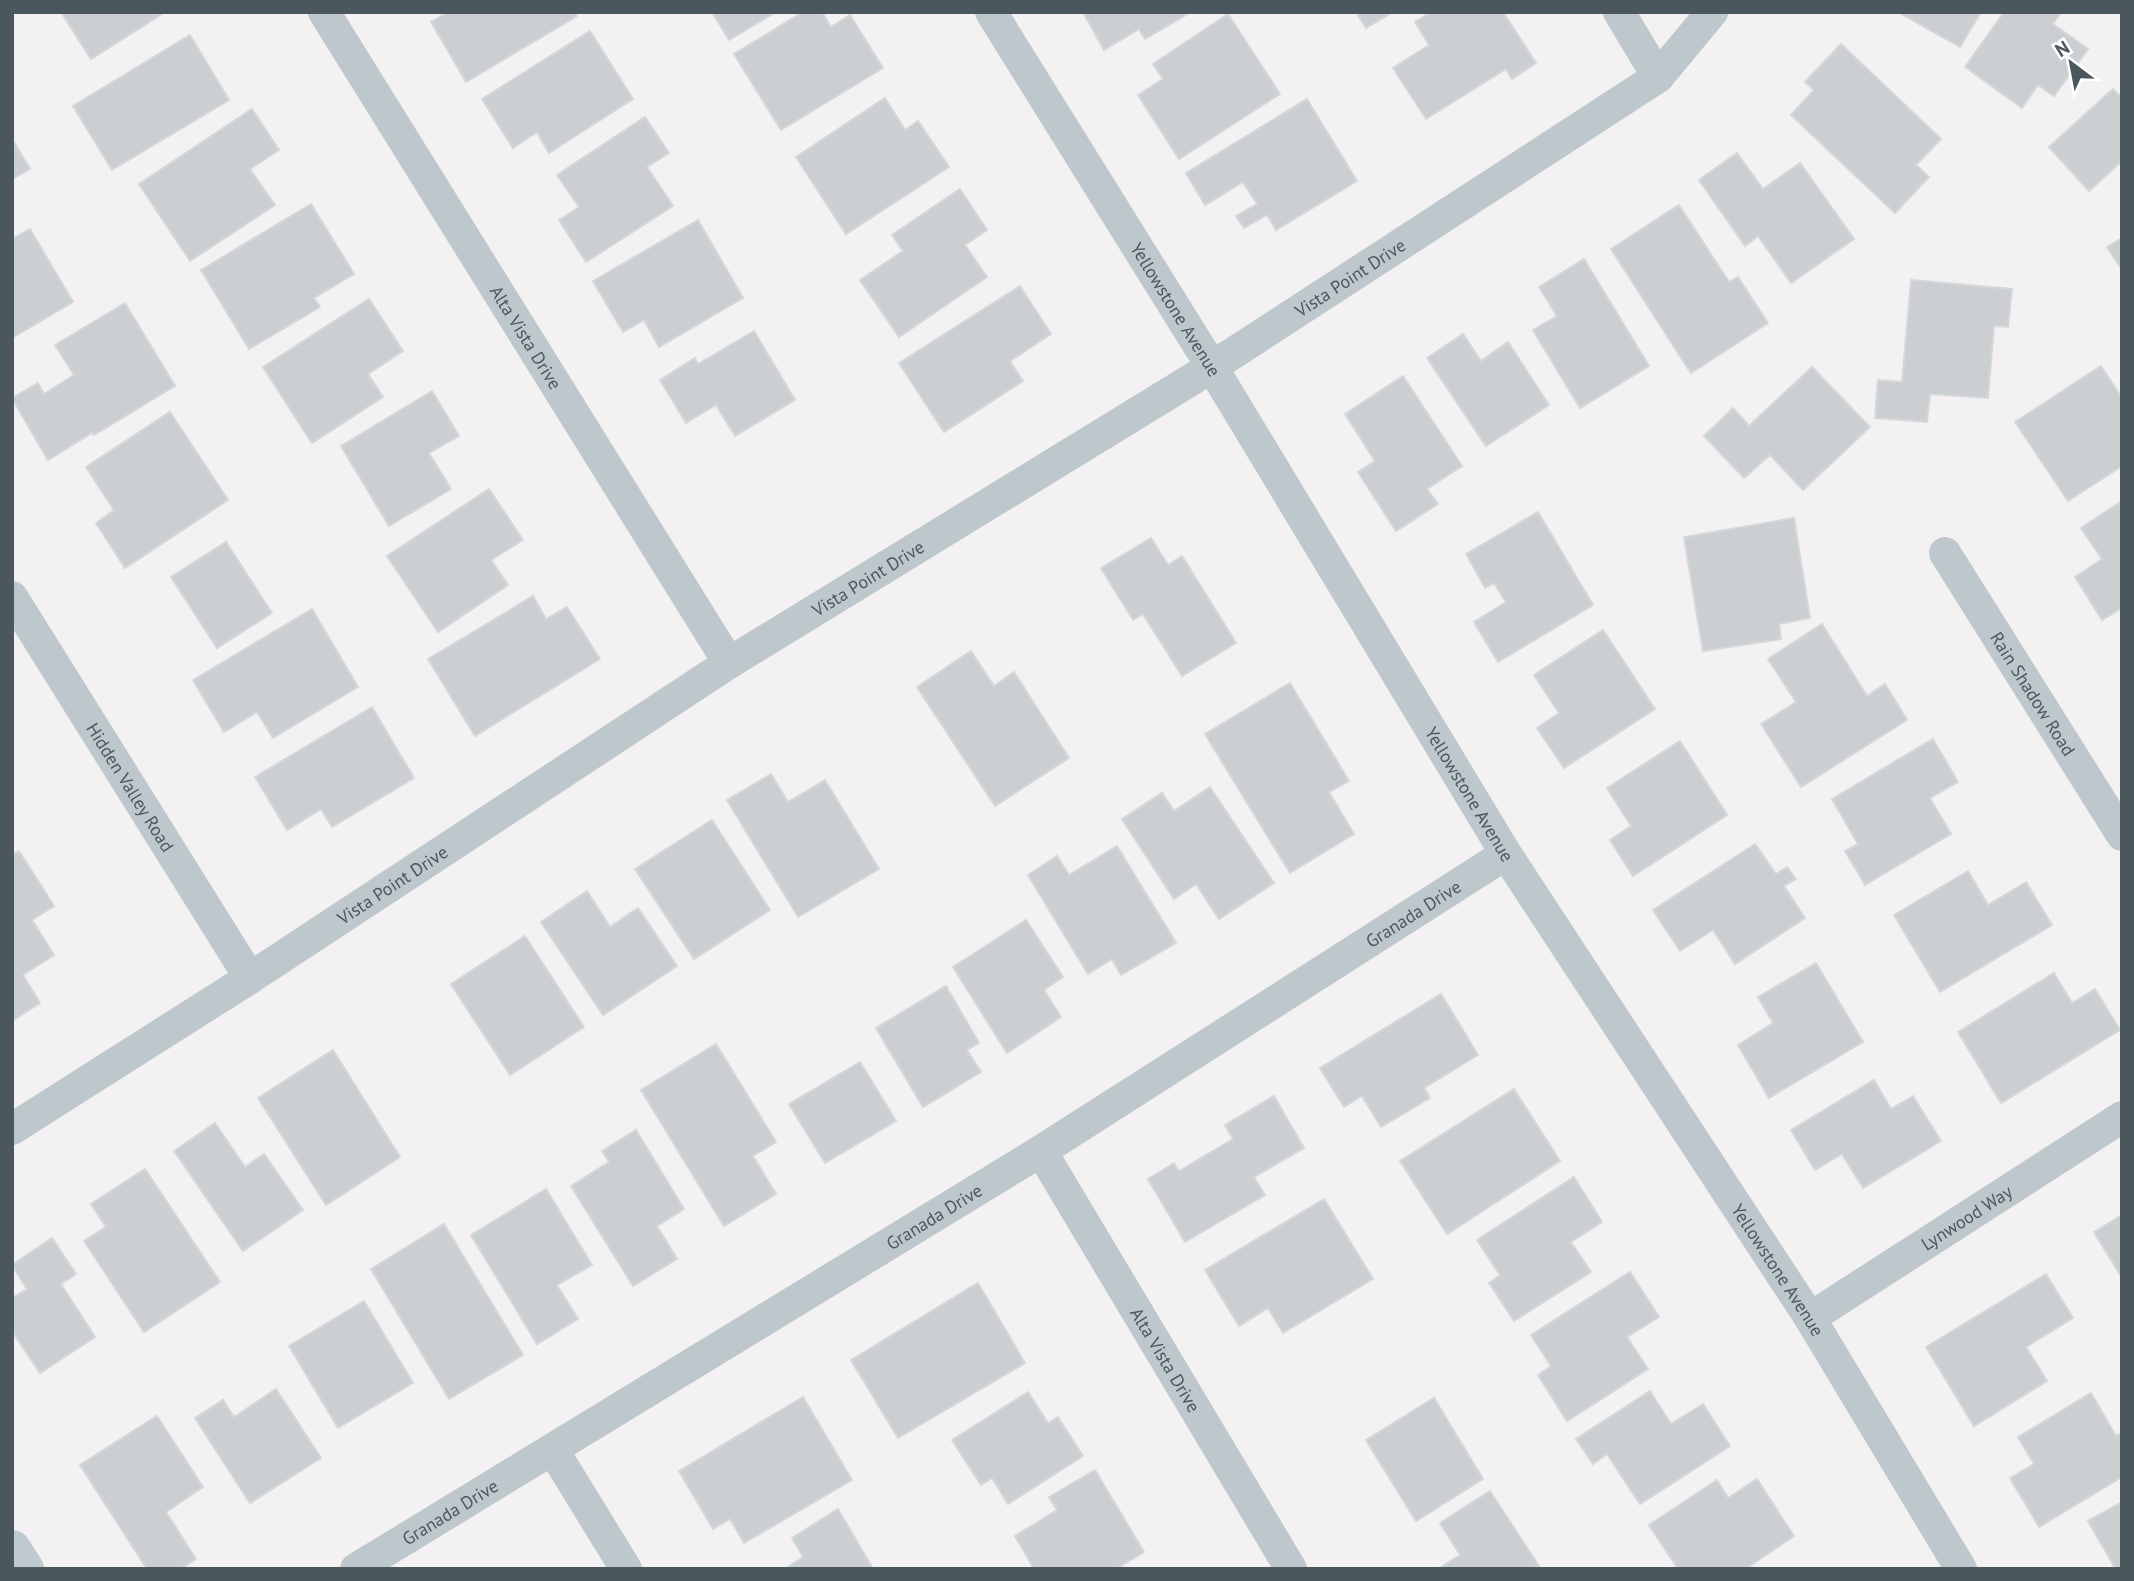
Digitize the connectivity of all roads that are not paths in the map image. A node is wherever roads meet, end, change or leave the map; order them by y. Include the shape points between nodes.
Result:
1 (324, 12) edge
2 (991, 12) edge
3 (1619, 12) edge
4 (1712, 12) edge
5 (1658, 77) junction
6 (1212, 367) junction
7 (1945, 553) dead end
8 (12, 597) edge
9 (729, 663) junction
10 (2122, 835) edge
11 (1506, 854) junction
12 (250, 978) junction
13 (2122, 1116) edge
14 (12, 1129) edge
15 (1041, 1151) junction
16 (1810, 1318) junction
17 (553, 1450) junction
18 (12, 1549) edge
19 (25, 1569) edge
20 (356, 1569) edge
21 (626, 1569) edge
22 (1291, 1569) edge
23 (1961, 1569) edge

1 - 9 street, Alta Vista Drive
2 - 6 street, Yellowstone Avenue
3 - 5 street
4 - 5 street, Vista Point Drive
5 - 6 street, Vista Point Drive
6 - 9 street, Vista Point Drive
6 - 11 street, Yellowstone Avenue
7 - 10 street, Rain Shadow Road
8 - 12 street, Hidden Valley Road
9 - 12 street, Vista Point Drive
11 - 15 street, Granada Drive
11 - 16 street, Yellowstone Avenue
12 - 14 street, Vista Point Drive
13 - 16 street, Lynwood Way
15 - 17 street, Granada Drive
15 - 22 street, Alta Vista Drive
16 - 23 street, Yellowstone Avenue
17 - 20 street, Granada Drive
17 - 21 street
18 - 19 main road

